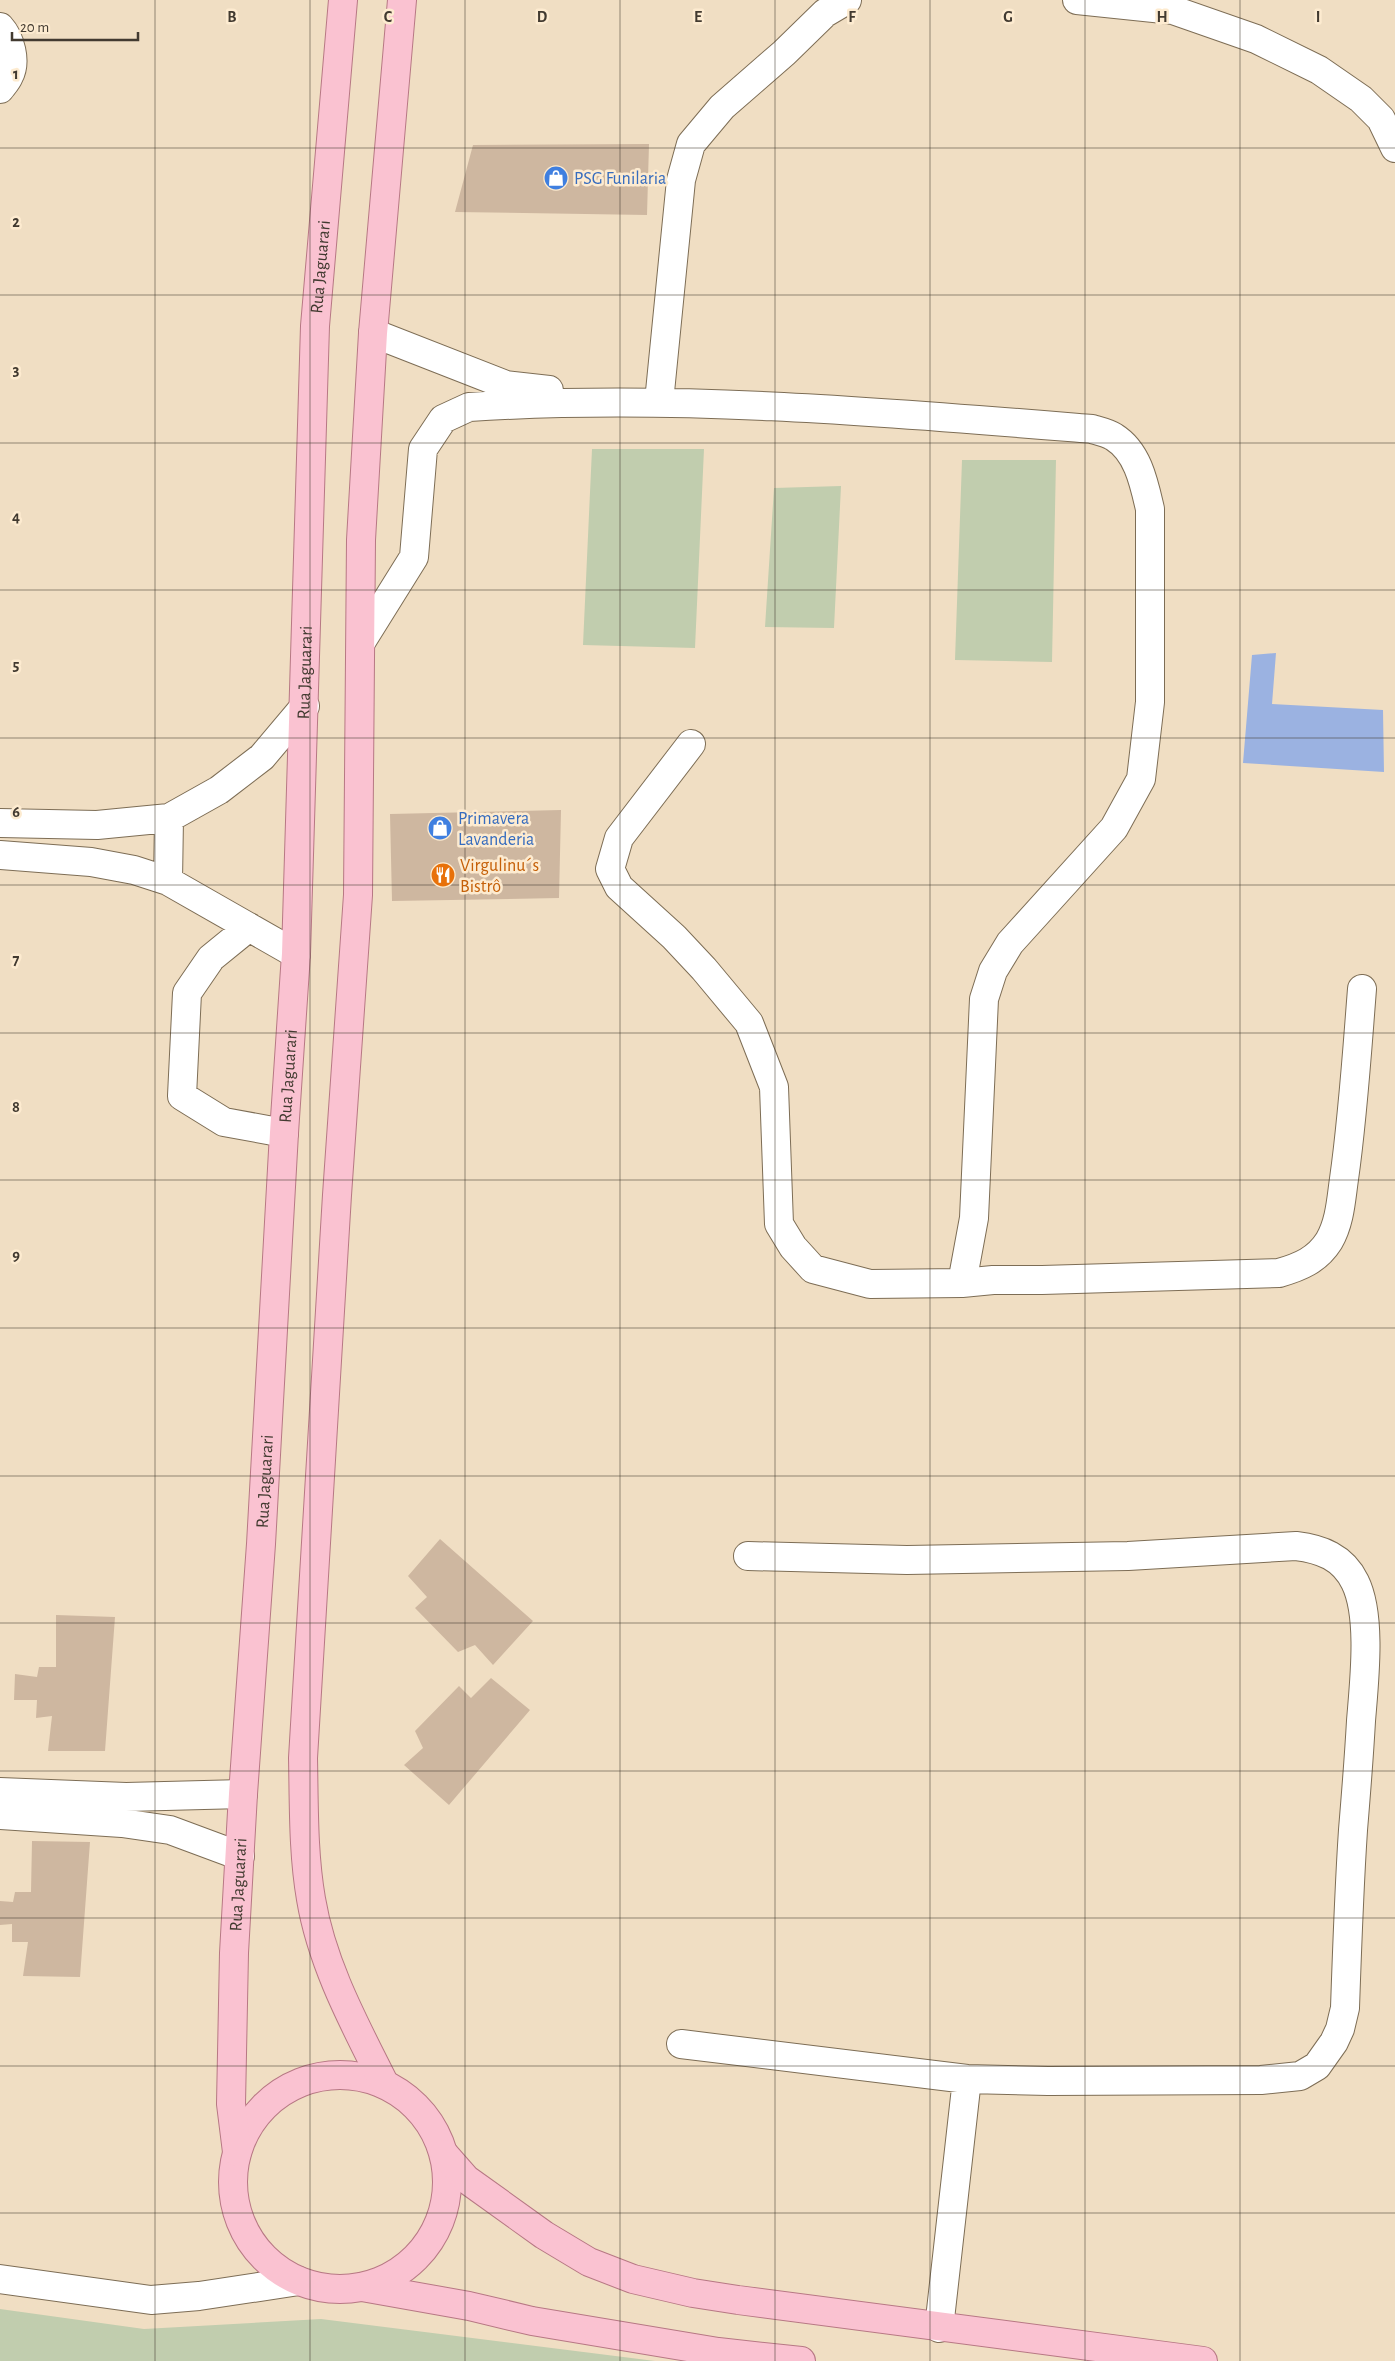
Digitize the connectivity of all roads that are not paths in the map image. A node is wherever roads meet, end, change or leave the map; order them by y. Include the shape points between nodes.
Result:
1 (343, 0) edge
2 (402, 0) edge
3 (847, 0) edge
4 (1077, 0) edge
5 (0, 27) edge
6 (0, 89) edge
7 (1395, 148) edge
8 (373, 333) junction
9 (505, 395) junction
10 (659, 402) junction
11 (361, 642) junction
12 (305, 706) junction
13 (691, 744) dead end
14 (169, 818) junction
15 (0, 823) edge
16 (0, 855) edge
17 (168, 881) junction
18 (249, 927) junction
19 (296, 954) junction
20 (1362, 989) dead end
21 (284, 1133) junction
22 (962, 1283) junction
23 (748, 1556) dead end
24 (0, 1792) edge
25 (243, 1794) junction
26 (0, 1815) edge
27 (240, 1856) junction
28 (681, 2044) dead end
29 (967, 2079) junction
30 (384, 2083) junction
31 (237, 2152) junction
32 (444, 2154) junction
33 (0, 2279) edge
34 (299, 2281) junction
35 (362, 2286) junction
36 (939, 2328) junction
37 (801, 2361) edge
38 (1203, 2361) edge

1 - 12 main road, Rua Jaguarari via 315,326
2 - 8 main road
3 - 10 street via 825,13 722,107 691,144 681,180
4 - 7 street via 1173,10 1256,38 1319,70 1361,99 1381,119
5 - 6 street via 7,35 12,57 10,75
8 - 9 street
8 - 11 main road via 361,540
9 - 10 street
9 - 11 street via 443,419 423,449 414,557
10 - 22 street via 915,414 1092,429 1114,437 1136,463 1144,481 1150,509 1150,702 1141,779 1114,828 1010,943 993,971 984,999 974,1218
11 - 30 main road via 358,896 303,1767 304,1829 314,1909 326,1956 350,2015
12 - 14 street via 262,757 219,790
12 - 19 main road, Rua Jaguarari
13 - 22 street via 619,838 610,869 619,887 674,937 749,1023 774,1087 779,1224 792,1247 813,1269 870,1284
14 - 15 street via 97,826
14 - 17 street
16 - 17 street via 91,862 134,870
17 - 18 street
18 - 19 street
18 - 21 street via 211,958 187,993 182,1096 224,1122
19 - 21 main road, Rua Jaguarari
20 - 22 street via 1349,1144 1338,1223 1318,1255 1300,1267 1279,1273
21 - 25 main road, Rua Jaguarari via 262,1544
23 - 29 street via 907,1560 1108,1557 1296,1546 1327,1552 1346,1569 1355,1583 1362,1610 1366,1650 1345,2008 1340,2029 1326,2055 1317,2066 1300,2076 1261,2080
24 - 25 street via 126,1797
25 - 27 main road, Rua Jaguarari
26 - 27 street via 122,1823 170,1830
27 - 31 main road, Rua Jaguarari via 231,2024 232,2104
28 - 29 street
29 - 36 street
30 - 31 main road via 348,2074 312,2078 279,2093 253,2119
30 - 32 main road via 411,2100 432,2125
31 - 34 main road via 232,2178 234,2204 243,2229 264,2257
32 - 35 main road via 448,2179 445,2203 437,2227 424,2248 385,2278
32 - 36 main road via 466,2179 544,2235 589,2262 633,2279 693,2293
33 - 34 street via 151,2300
34 - 35 main road via 330,2289
35 - 37 main road via 532,2321 718,2352
36 - 38 main road

